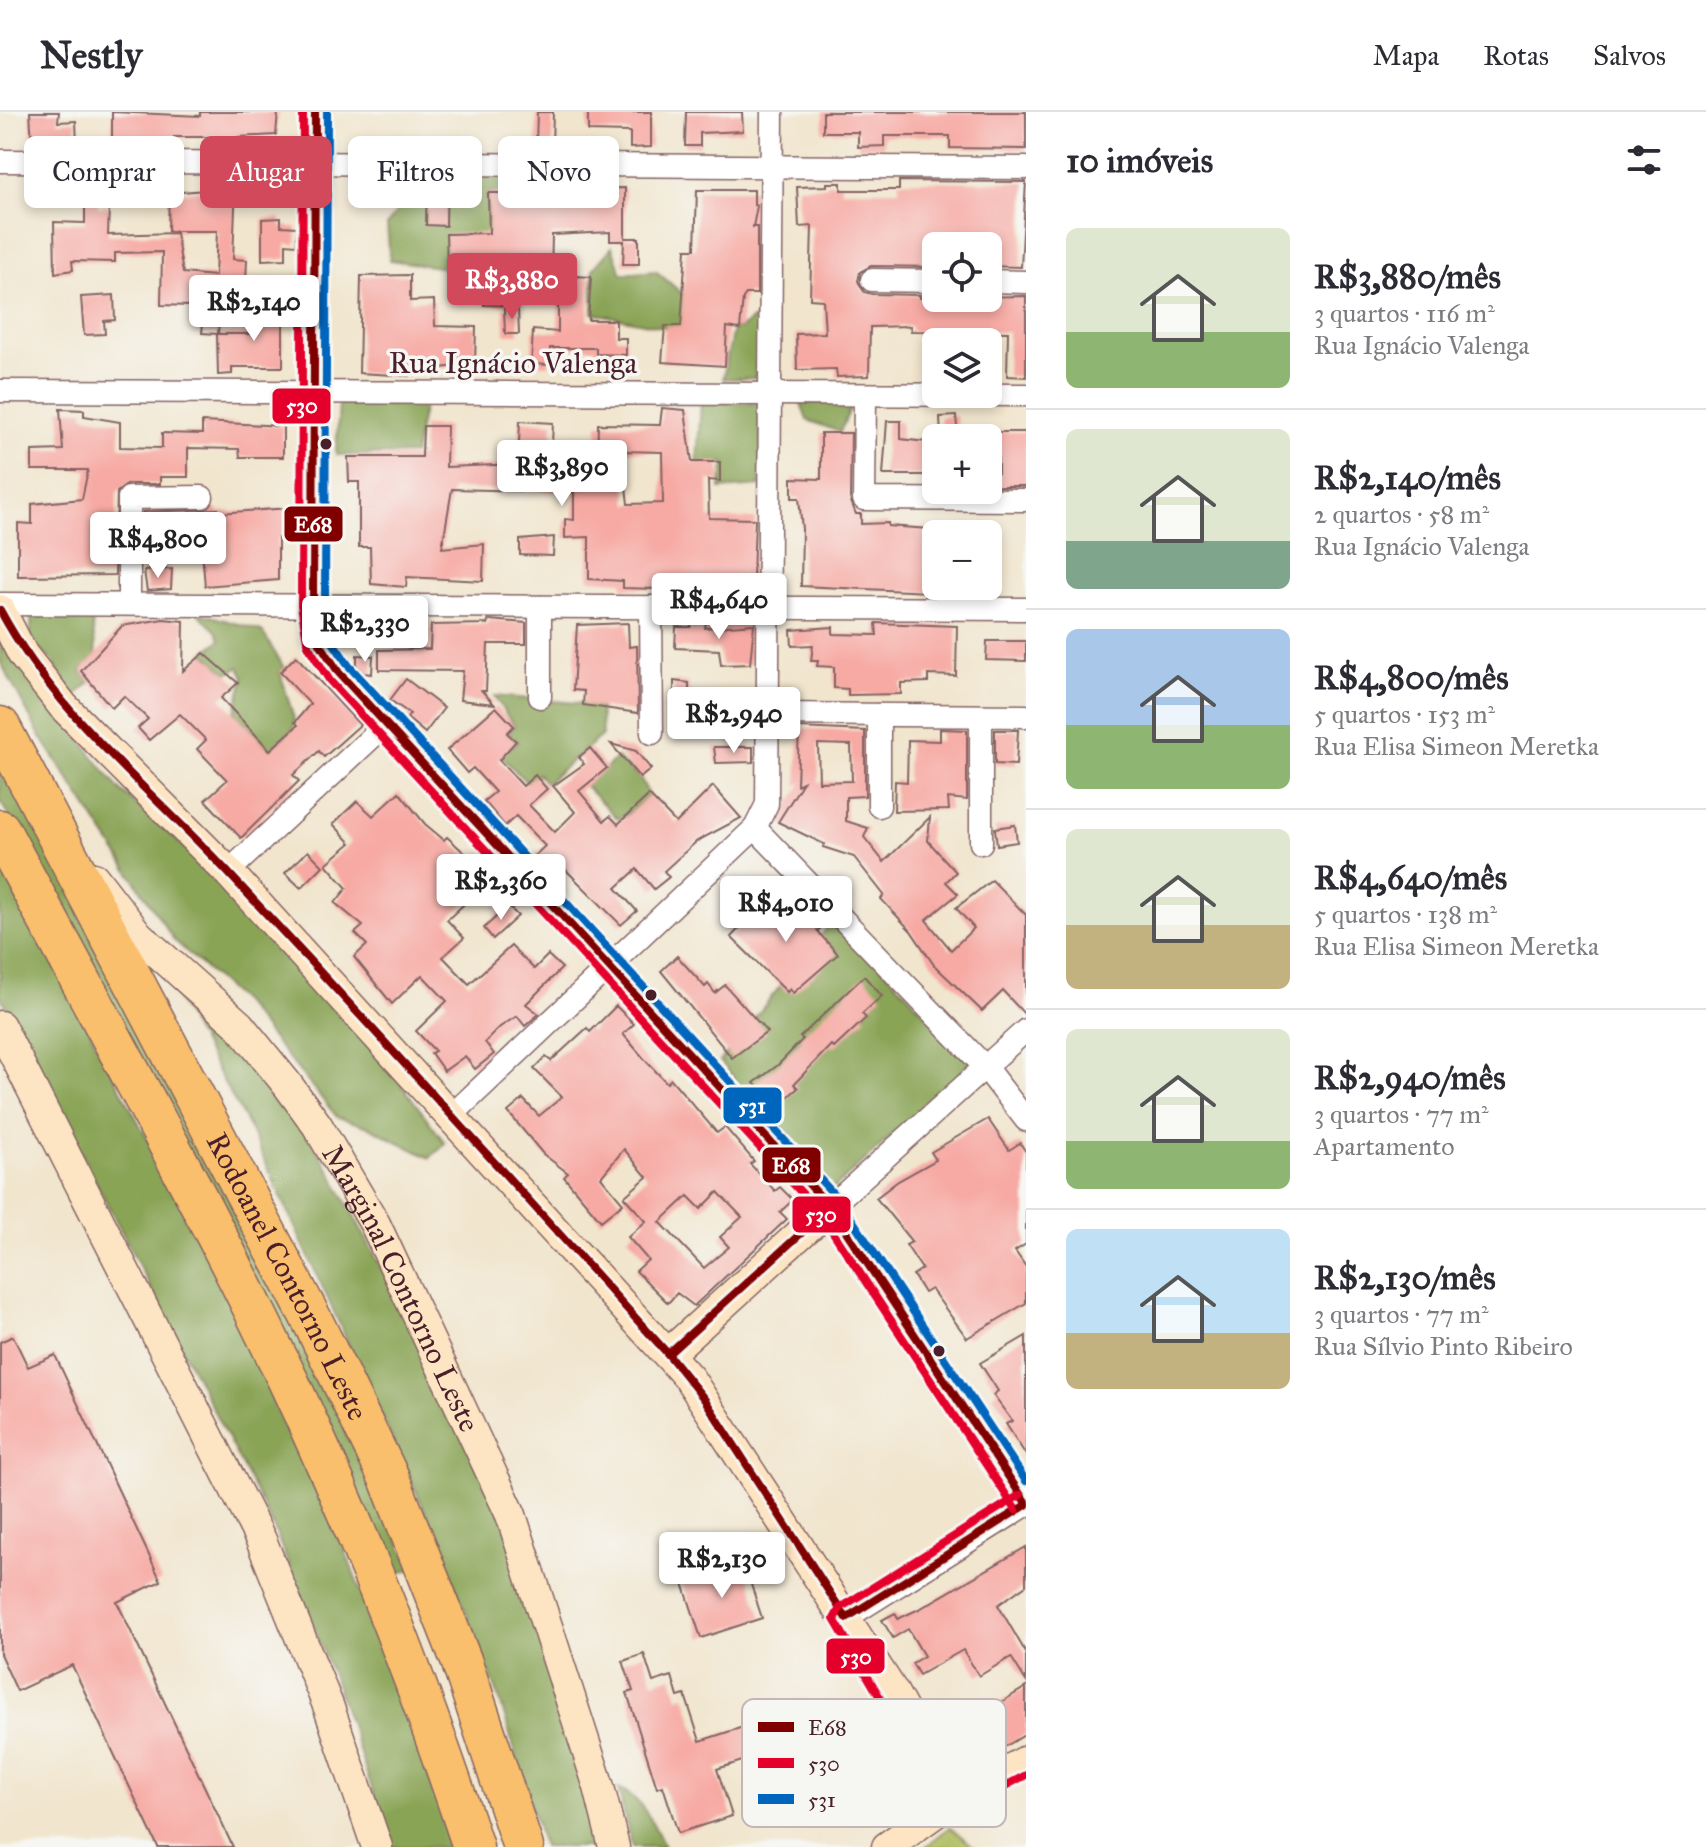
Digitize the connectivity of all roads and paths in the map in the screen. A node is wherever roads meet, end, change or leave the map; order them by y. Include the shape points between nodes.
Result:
1 (315, 112) edge
2 (772, 112) edge
3 (315, 136) edge
4 (0, 161) edge
5 (200, 162) edge
6 (332, 163) edge
7 (772, 166) junction
8 (1026, 168) edge
9 (315, 208) edge
10 (872, 280) dead end
11 (922, 281) edge
12 (1002, 281) edge
13 (1026, 282) edge
14 (0, 391) edge
15 (314, 392) junction
16 (771, 394) junction
17 (865, 395) junction
18 (1026, 395) edge
19 (202, 497) dead end
20 (1026, 500) edge
21 (0, 604) edge
22 (129, 604) junction
23 (313, 605) junction
24 (540, 607) junction
25 (651, 607) junction
26 (770, 608) junction
27 (1026, 609) edge
28 (0, 610) edge
29 (540, 697) dead end
30 (770, 714) junction
31 (879, 715) junction
32 (981, 716) junction
33 (1026, 716) edge
34 (386, 724) junction
35 (0, 727) edge
36 (652, 733) dead end
37 (879, 806) dead end
38 (45, 813) junction
39 (755, 828) junction
40 (0, 830) edge
41 (981, 843) dead end
42 (228, 872) junction
43 (609, 967) junction
44 (0, 1026) edge
45 (1026, 1030) edge
46 (985, 1067) junction
47 (452, 1115) junction
48 (1026, 1120) edge
49 (830, 1207) junction
50 (668, 1354) junction
51 (1026, 1504) edge
52 (846, 1618) junction
53 (894, 1699) edge
54 (1026, 1761) edge
55 (1006, 1772) edge
56 (915, 1827) edge
57 (377, 1847) edge
58 (473, 1847) edge
59 (523, 1847) edge
60 (614, 1847) edge
61 (887, 1847) edge

1 - 3 street
2 - 7 street
4 - 5 street
6 - 7 street
7 - 8 street
7 - 16 street
9 - 15 street
10 - 11 street
12 - 13 street
14 - 15 street, Rua Ignácio Valenga
15 - 16 street, Rua Ignácio Valenga
15 - 23 street
16 - 17 street, Rua Ignácio Valenga
16 - 26 street
17 - 18 street, Rua Ignácio Valenga
17 - 20 street via 864,499
19 - 22 street via 129,498
21 - 22 street
22 - 23 street
23 - 24 street
23 - 34 street via 315,627 328,658
24 - 25 street
24 - 29 street
25 - 26 street
25 - 36 street
26 - 27 street
26 - 30 street
28 - 42 street via 41,680
30 - 31 street
30 - 39 street via 769,788
31 - 32 street
31 - 37 street
32 - 33 street
32 - 41 street
34 - 42 street
34 - 43 street
35 - 38 highway, Rodoanel Contorno Leste
38 - 59 highway, Rodoanel Contorno Leste via 314,1324 389,1478 472,1689
38 - 60 street, Marginal Contorno Leste via 138,935 239,1025 287,1084 375,1224 511,1515
39 - 43 street
39 - 46 street
40 - 58 highway, Rodoanel Contorno Leste via 215,1236 311,1430 410,1665
42 - 47 street
43 - 47 street
43 - 49 street
44 - 57 street via 261,1540 329,1708
45 - 46 street
46 - 48 street
46 - 49 street
47 - 50 street
49 - 50 street
49 - 51 street
50 - 52 street via 712,1412
51 - 52 street
52 - 53 street
54 - 55 street
56 - 61 street

